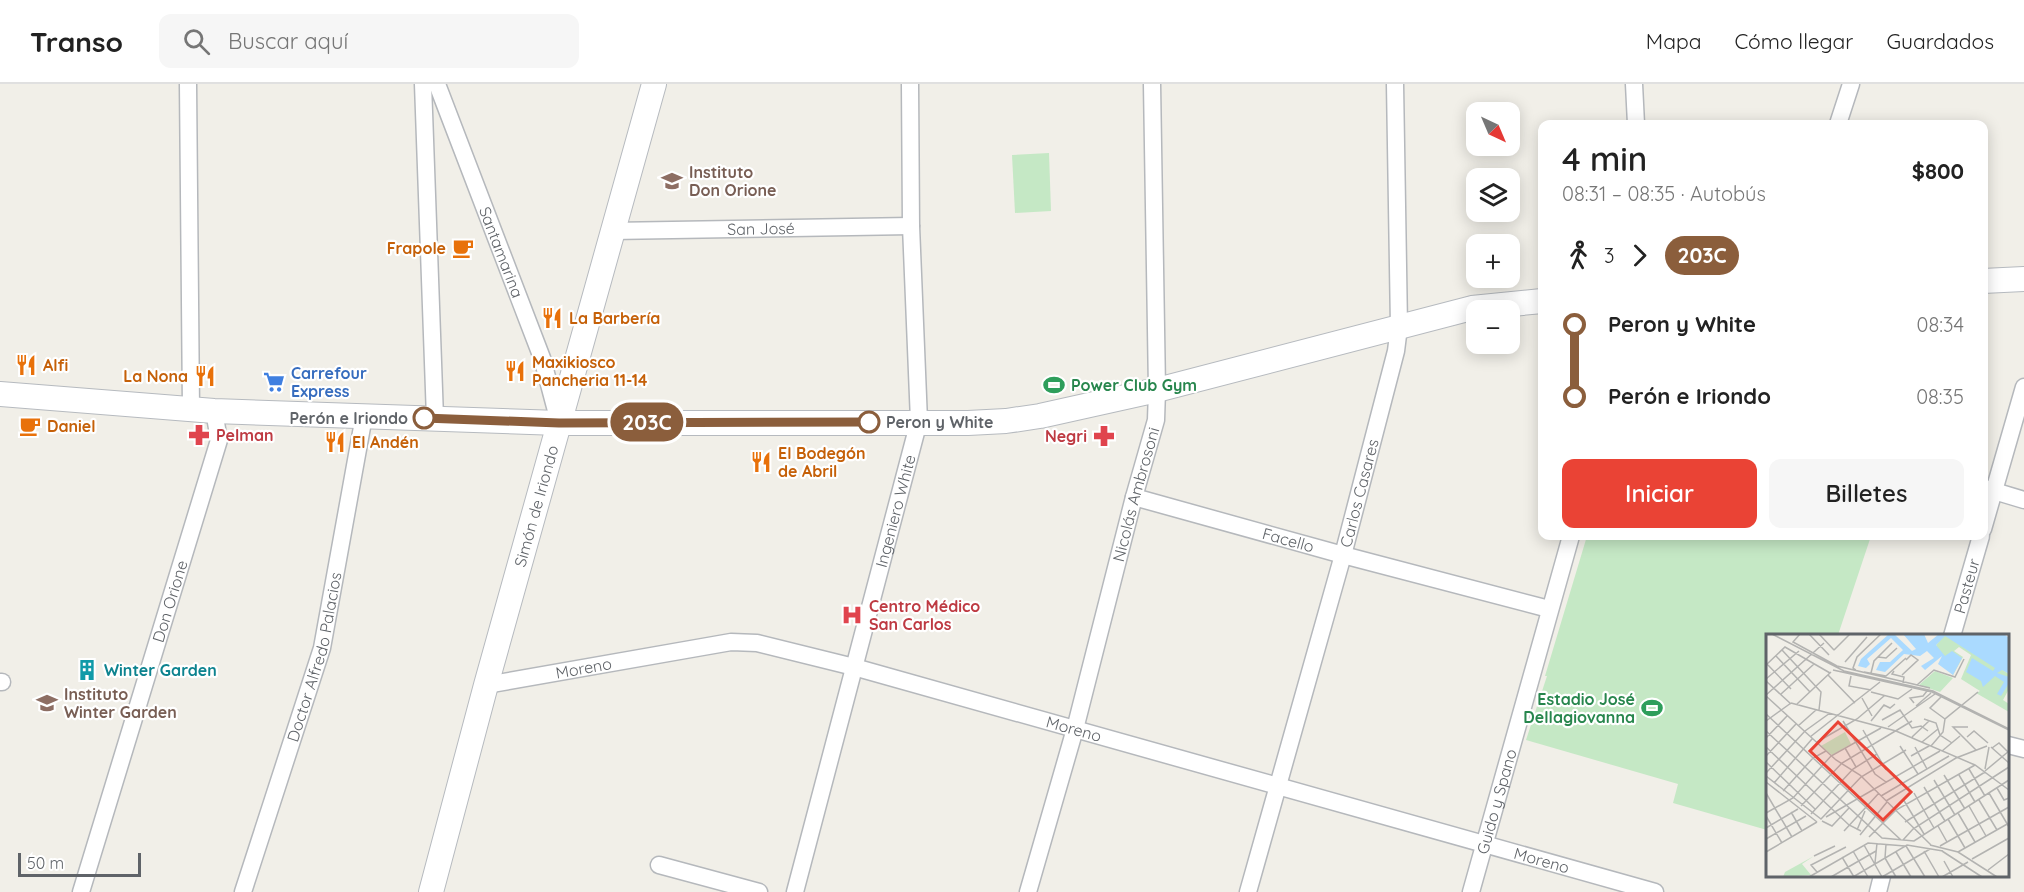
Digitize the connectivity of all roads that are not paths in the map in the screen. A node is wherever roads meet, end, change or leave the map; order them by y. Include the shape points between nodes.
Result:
1 (188, 84) edge
2 (423, 84) edge
3 (437, 84) edge
4 (654, 84) edge
5 (910, 84) edge
6 (1152, 84) edge
7 (1395, 84) edge
8 (1634, 84) edge
9 (1851, 84) edge
10 (1636, 120) edge
11 (1839, 120) edge
12 (911, 226) junction
13 (611, 231) junction
14 (2024, 279) edge
15 (1988, 281) edge
16 (1538, 301) edge
17 (1399, 327) junction
18 (2024, 387) edge
19 (1157, 390) junction
20 (0, 394) edge
21 (203, 410) junction
22 (364, 416) junction
23 (435, 418) junction
24 (918, 421) junction
25 (559, 423) junction
26 (1988, 489) edge
27 (1134, 496) junction
28 (2024, 500) edge
29 (1569, 540) edge
30 (1980, 540) edge
31 (1343, 555) junction
32 (1549, 609) junction
33 (1953, 634) edge
34 (854, 667) junction
35 (486, 685) junction
36 (1075, 729) junction
37 (2009, 745) edge
38 (2024, 749) edge
39 (1278, 786) junction
40 (1485, 845) junction
41 (659, 865) dead end
42 (1882, 877) edge
43 (81, 892) edge
44 (243, 892) edge
45 (431, 892) edge
46 (759, 892) edge
47 (795, 892) edge
48 (1028, 892) edge
49 (1248, 892) edge
50 (1472, 892) edge
51 (1654, 892) edge
52 (1878, 892) edge

1 - 21 street, Don Orione
2 - 23 street
3 - 25 street, Santamarina via 542,358
4 - 13 main road, Simón de Iriondo
5 - 12 street, Ingeniero White
6 - 19 street, Nicolás Ambrosoni
7 - 17 street, Carlos Casares
8 - 10 street
9 - 11 street
12 - 13 street, San José
12 - 24 street, Ingeniero White
13 - 25 main road, Simón de Iriondo
14 - 15 main road
16 - 17 main road via 1472,308
17 - 19 main road
17 - 31 street, Carlos Casares
18 - 26 street
19 - 24 main road via 1006,421
19 - 27 street, Nicolás Ambrosoni via 1156,420
20 - 21 main road
21 - 22 main road
21 - 43 street, Don Orione via 219,440
22 - 23 main road
22 - 44 street, Doctor Alfredo Palacios via 322,648
23 - 25 main road
24 - 25 main road
24 - 34 street, Ingeniero White
25 - 35 main road, Simón de Iriondo
26 - 28 street
27 - 31 street, Facello
27 - 36 street, Nicolás Ambrosoni
29 - 32 street, Guido y Spano
30 - 33 street, Pasteur
31 - 32 street, Facello
31 - 39 street, Carlos Casares
32 - 40 street, Guido y Spano
34 - 35 street, Moreno via 757,643 731,642
34 - 36 street, Moreno
34 - 47 street, Ingeniero White
35 - 45 main road, Simón de Iriondo
36 - 39 street, Moreno
36 - 48 street, Nicolás Ambrosoni
37 - 38 street
39 - 40 street, Moreno
39 - 49 street, Carlos Casares
40 - 50 street, Guido y Spano
40 - 51 street, Moreno
41 - 46 street
42 - 52 street

